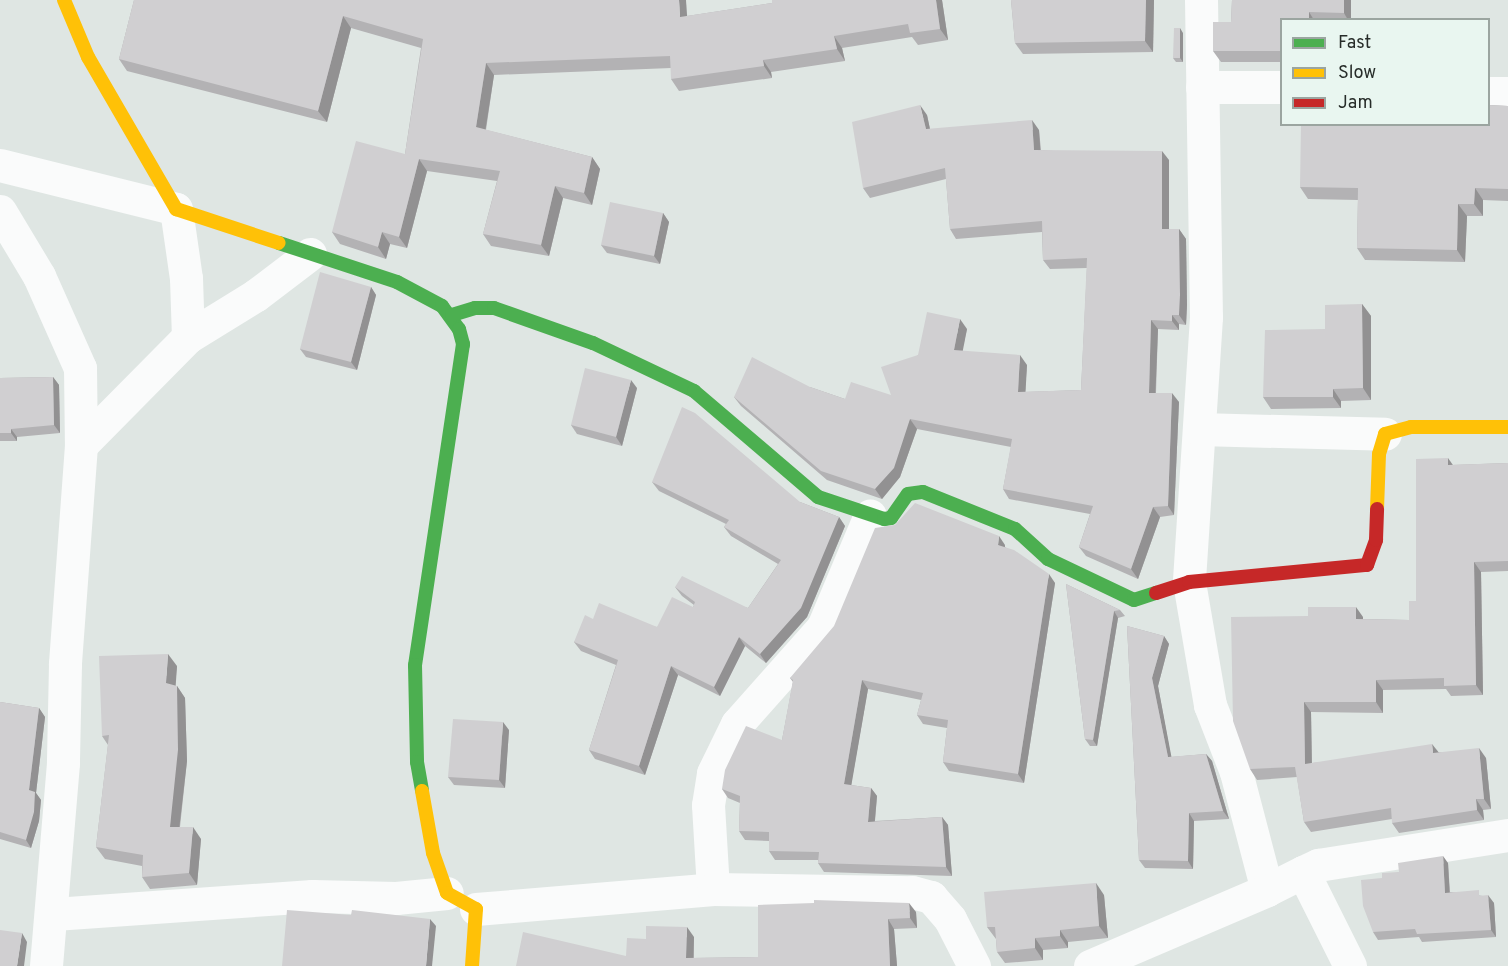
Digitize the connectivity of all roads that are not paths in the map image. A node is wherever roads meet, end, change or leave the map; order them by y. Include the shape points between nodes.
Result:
1 (64, 0) edge
2 (1200, 0) edge
3 (1202, 87) junction
4 (1280, 87) edge
5 (1490, 93) edge
6 (1508, 93) edge
7 (0, 165) edge
8 (176, 208) junction
9 (0, 211) edge
10 (310, 254) junction
11 (452, 315) junction
12 (188, 337) junction
13 (1508, 427) edge
14 (1199, 429) junction
15 (1385, 434) junction
16 (81, 445) junction
17 (870, 515) junction
18 (1189, 582) junction
19 (1508, 835) edge
20 (1303, 872) junction
21 (713, 889) junction
22 (1267, 890) junction
23 (447, 892) junction
24 (476, 909) junction
25 (54, 914) junction
26 (46, 966) edge
27 (472, 966) edge
28 (974, 966) edge
29 (1090, 966) edge
30 (1350, 966) edge

1 - 8 street via 88,57
2 - 3 street
3 - 4 street
3 - 14 street via 1206,317
5 - 6 street
7 - 8 street
8 - 10 street
8 - 12 street via 186,278
9 - 16 street via 39,276 80,368
10 - 11 street via 397,282
10 - 12 street via 256,295
11 - 17 street via 475,308 494,308 593,343 694,392 818,497
11 - 23 street via 463,344 415,665 414,695 417,762 433,854
12 - 16 street
13 - 15 street via 1411,427
14 - 15 street
14 - 18 street
15 - 18 street via 1379,454 1376,540 1367,565
16 - 25 street via 65,664
17 - 18 street via 891,518 908,494 923,492 1014,529 1047,559 1134,600
17 - 21 street via 823,627 737,724 713,773 708,805
18 - 22 street via 1210,705 1236,772
19 - 20 street via 1318,865
20 - 22 street
20 - 30 street
21 - 24 street
21 - 28 street via 852,888 931,897 950,919
22 - 29 street
23 - 24 street
23 - 25 street via 396,898 312,896
24 - 27 street
25 - 26 street

